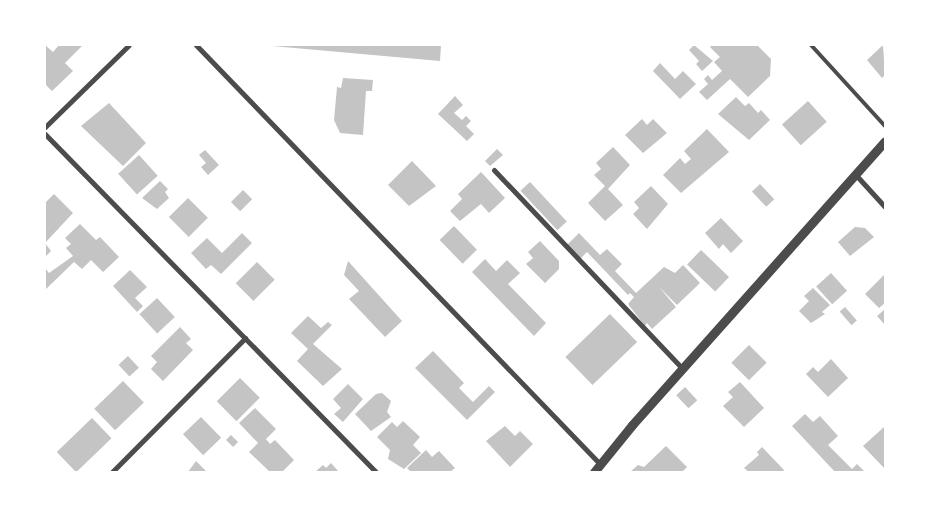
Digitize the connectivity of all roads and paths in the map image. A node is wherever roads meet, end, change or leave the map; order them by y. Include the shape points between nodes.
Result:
1 (128, 45) edge
2 (196, 45) edge
3 (811, 45) edge
4 (45, 126) edge
5 (885, 126) edge
6 (45, 134) edge
7 (885, 141) edge
8 (494, 170) dead end
9 (854, 173) junction
10 (885, 207) edge
11 (245, 338) junction
12 (682, 368) junction
13 (600, 464) junction
14 (112, 472) edge
15 (376, 472) edge
16 (594, 472) edge

1 - 4 street
2 - 13 street
3 - 5 lane
6 - 11 street
7 - 9 street
8 - 12 street
9 - 10 street
9 - 12 street
11 - 14 street
11 - 15 street
12 - 13 street
13 - 16 street

